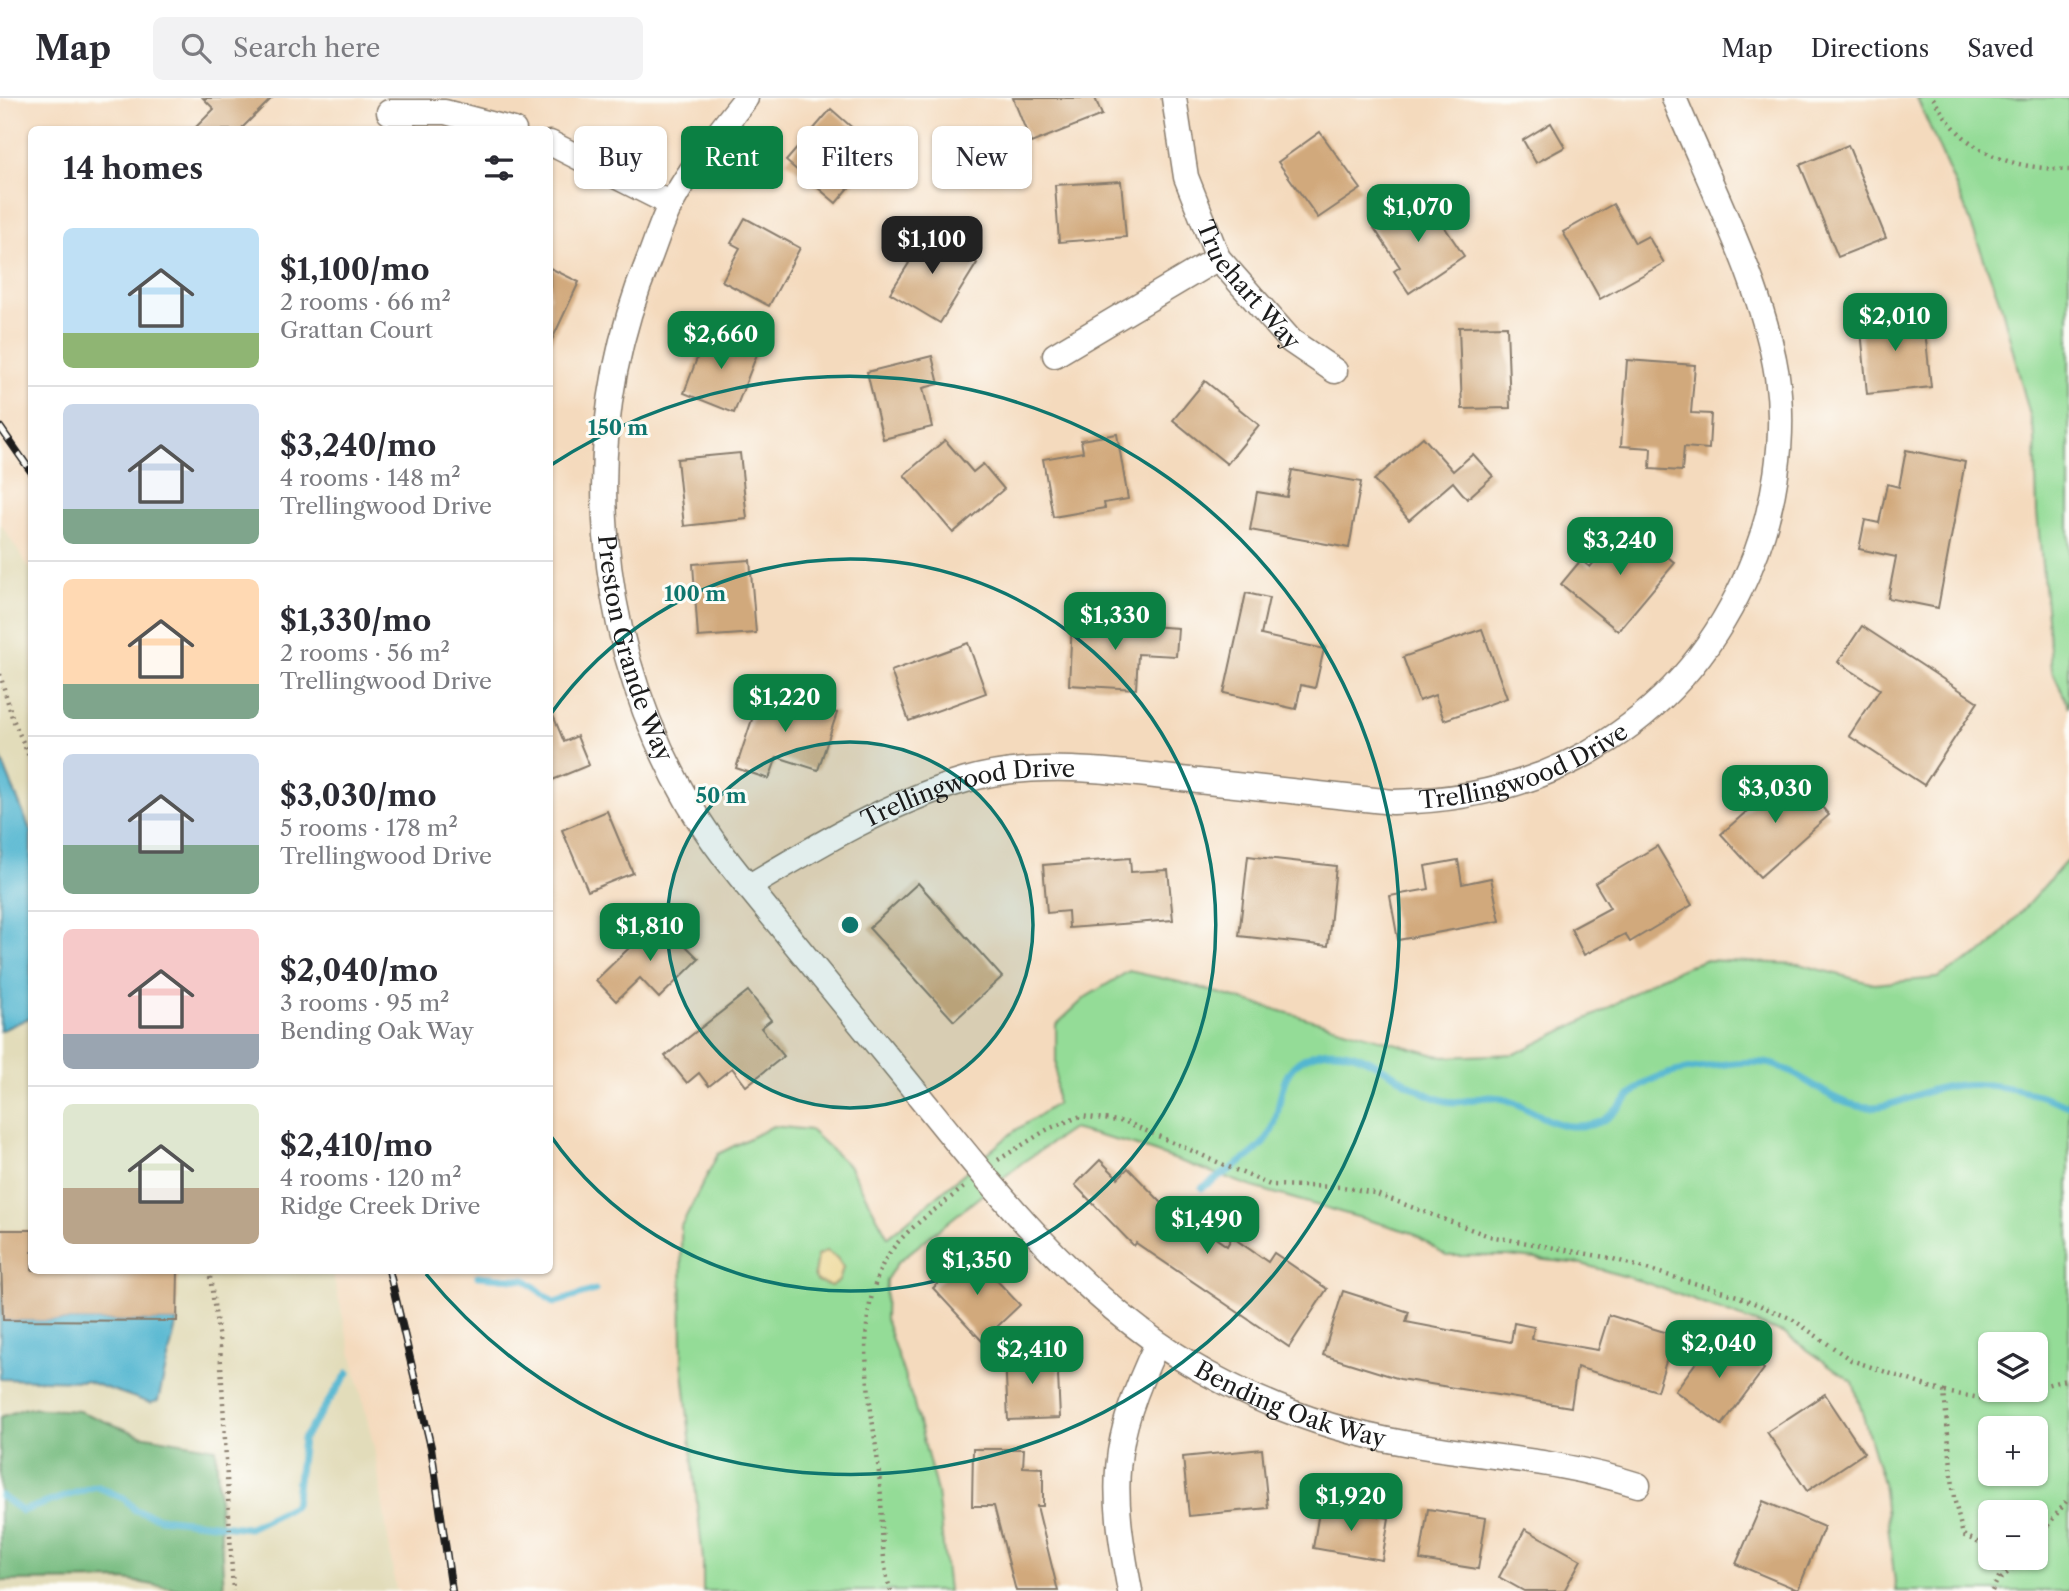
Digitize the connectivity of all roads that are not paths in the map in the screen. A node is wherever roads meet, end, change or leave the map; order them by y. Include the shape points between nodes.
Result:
1 (746, 98) edge
2 (1174, 98) edge
3 (1674, 98) edge
4 (389, 112) dead end
5 (499, 126) edge
6 (553, 145) edge
7 (671, 204) junction
8 (1218, 258) junction
9 (1055, 355) dead end
10 (1335, 371) dead end
11 (748, 887) junction
12 (1157, 1344) junction
13 (1638, 1485) dead end
14 (1130, 1591) edge

1 - 7 street, Preston Grande Way
2 - 8 street, Truehart Way via 1186,177
3 - 11 street, Trellingwood Drive via 1743,263 1768,337 1776,374 1779,436 1766,525 1738,596 1685,675 1641,719 1603,745 1537,777 1475,796 1433,801 1393,802 1102,770 1011,772 968,779 851,826
4 - 5 street via 445,112
6 - 7 street
7 - 11 street, Preston Grande Way via 624,330 610,391 604,503 607,561 618,627 658,747 691,808
8 - 9 street
8 - 10 street, Truehart Way via 1291,341
11 - 12 street, Preston Grande Way via 982,1173 1067,1266
12 - 13 street, Bending Oak Way via 1255,1396 1331,1426 1408,1444 1588,1469
12 - 14 street via 1133,1395 1118,1454 1117,1522

